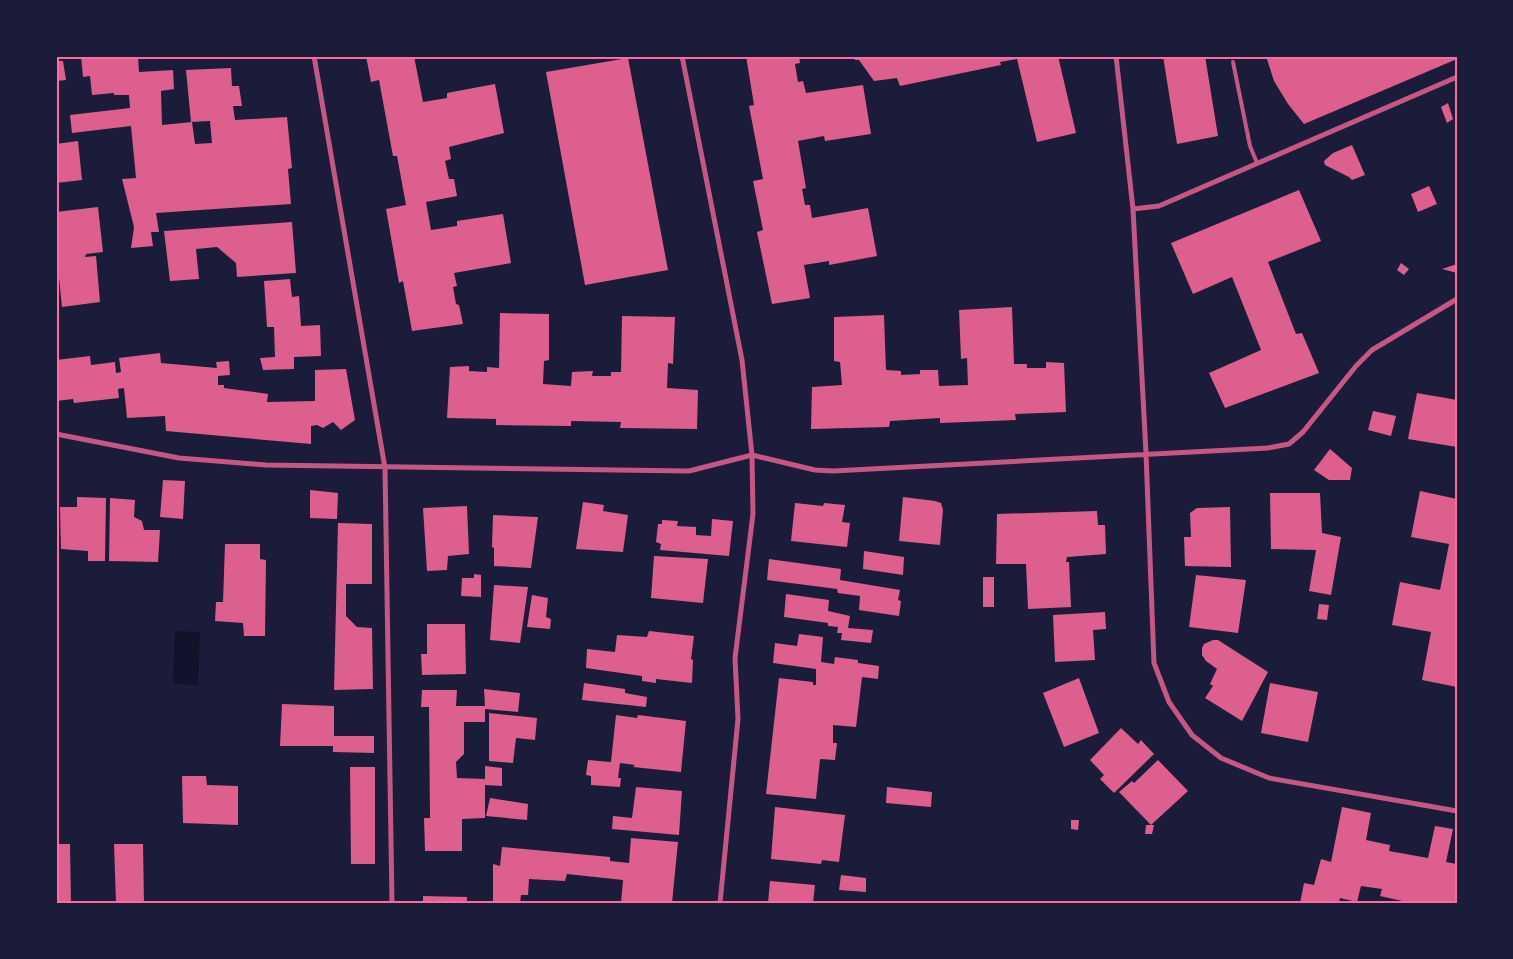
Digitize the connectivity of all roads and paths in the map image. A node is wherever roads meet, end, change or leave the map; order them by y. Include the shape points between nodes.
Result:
1 (314, 56) edge
2 (682, 56) edge
3 (1116, 56) edge
4 (1233, 62) dead end
5 (1457, 77) edge
6 (1257, 163) junction
7 (1133, 209) junction
8 (1457, 300) edge
9 (56, 434) edge
10 (1146, 453) junction
11 (752, 455) junction
12 (385, 468) junction
13 (1457, 811) edge
14 (392, 903) edge
15 (720, 903) edge

1 - 12 street
2 - 11 street via 742,360
3 - 7 street
4 - 6 lane via 1250,146
5 - 6 street
6 - 7 street via 1159,206
7 - 10 street
8 - 10 street via 1372,350 1303,432 1289,444 1268,448
9 - 12 street via 179,458 266,465
10 - 11 street via 832,471
10 - 13 street via 1154,664 1169,702 1192,735 1221,758 1269,778
11 - 12 street via 689,471
11 - 15 street via 753,514 735,658 738,719
12 - 14 street

